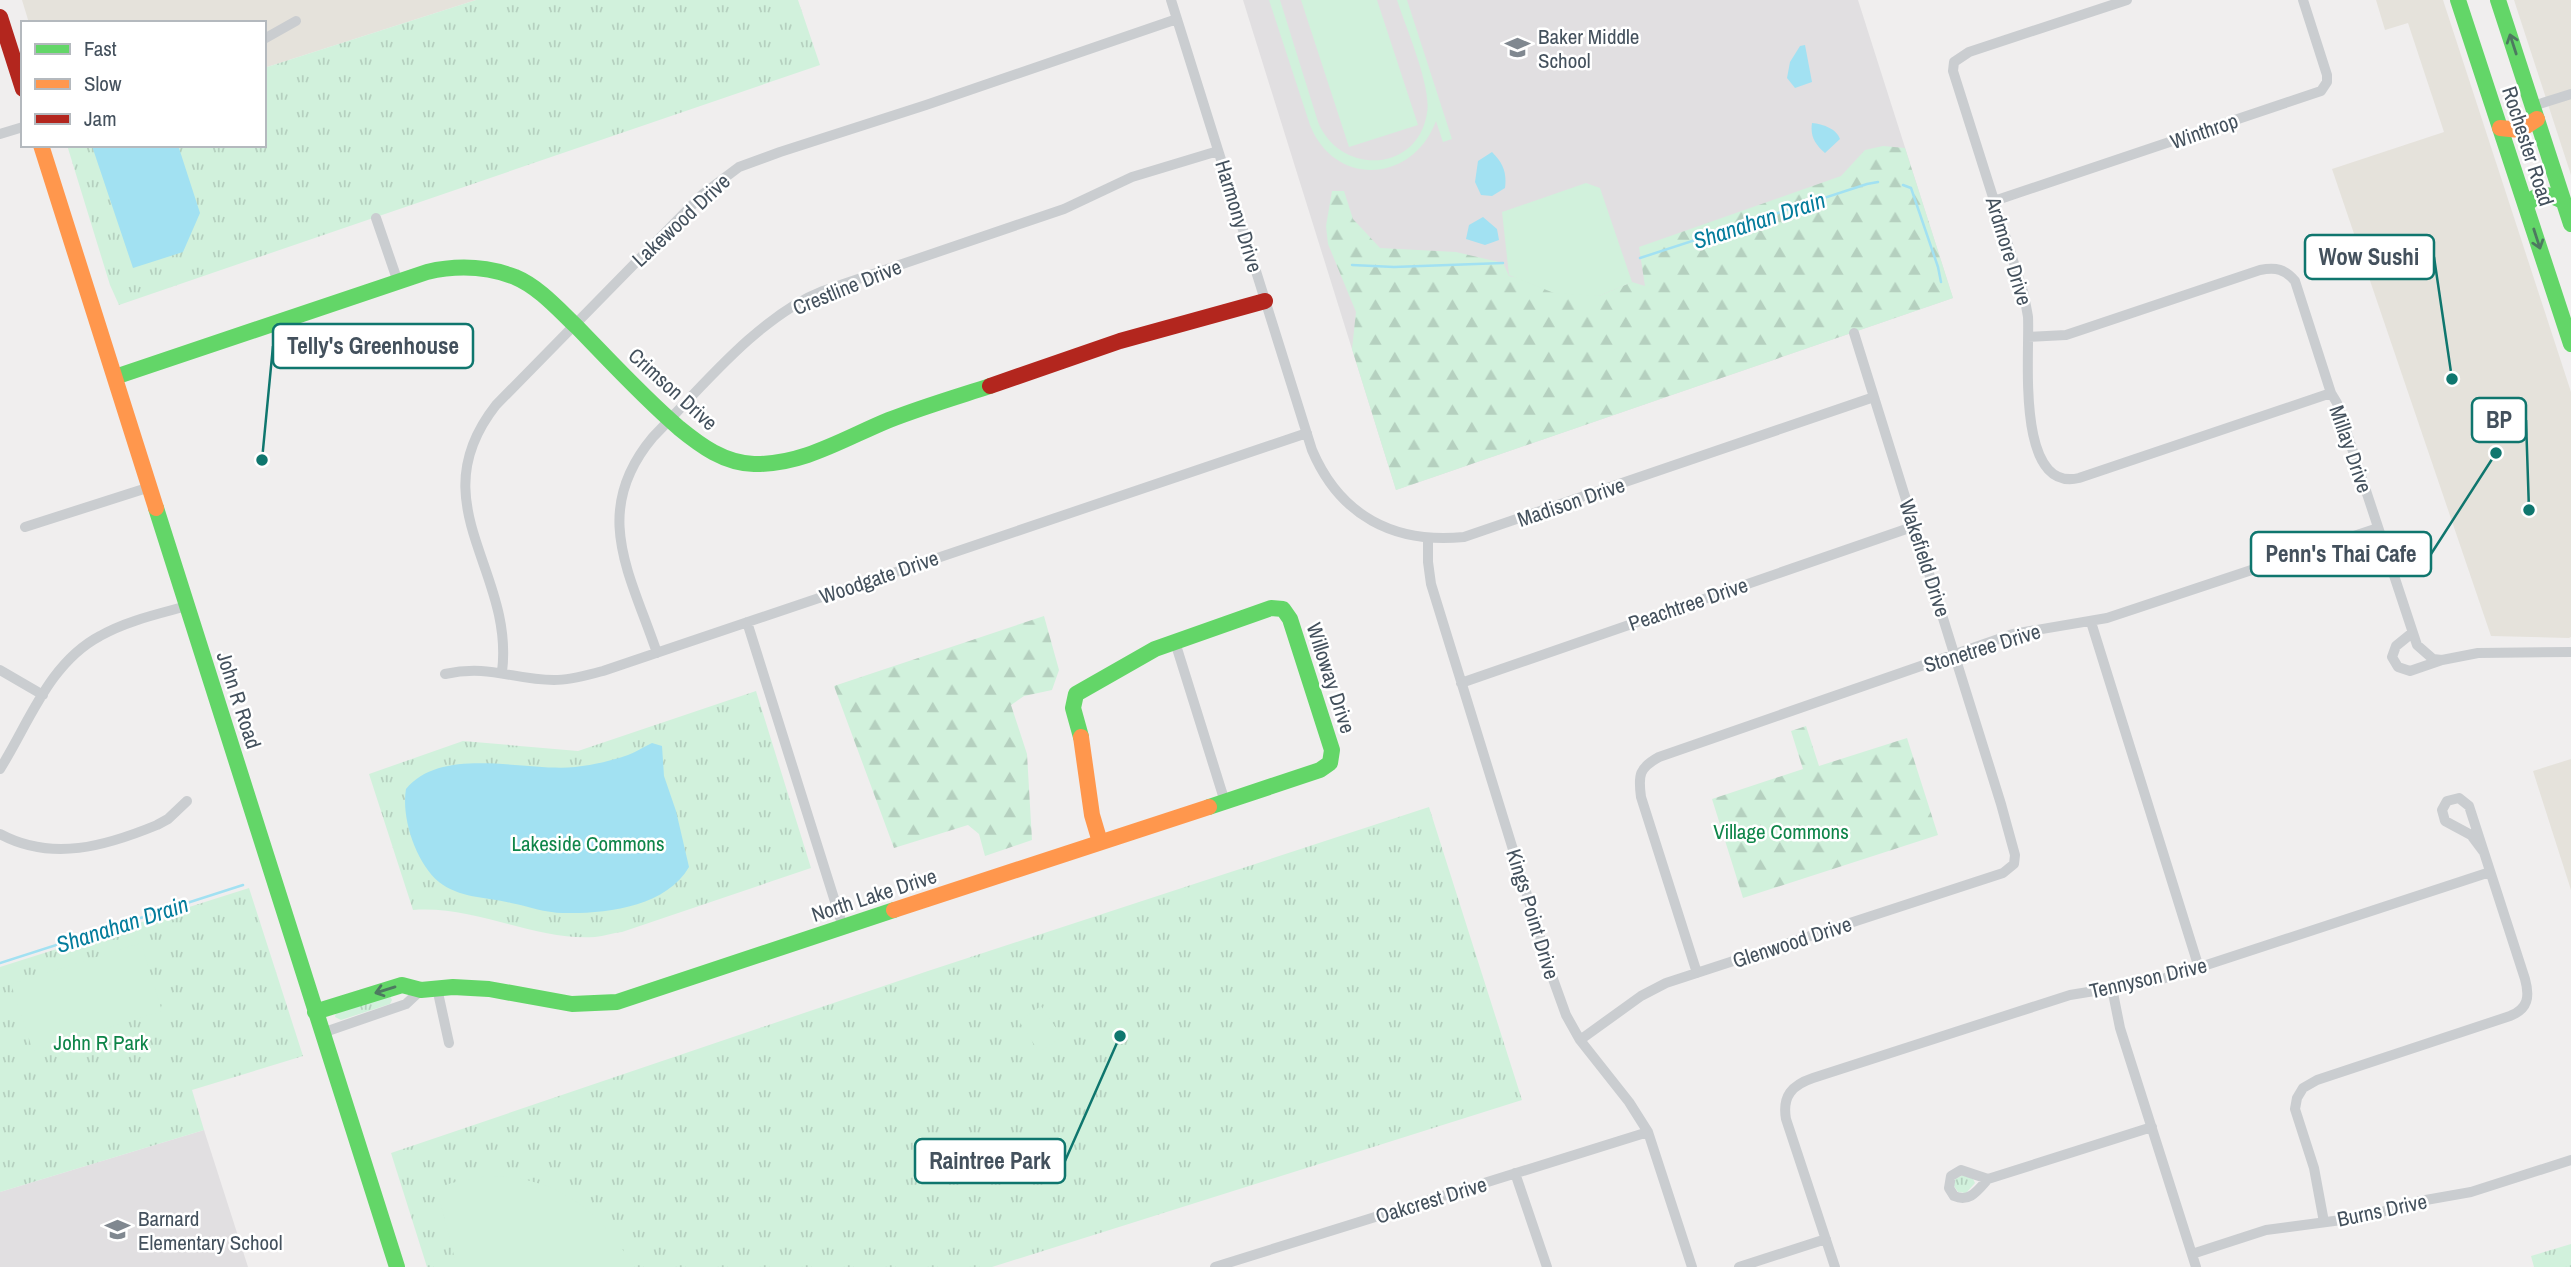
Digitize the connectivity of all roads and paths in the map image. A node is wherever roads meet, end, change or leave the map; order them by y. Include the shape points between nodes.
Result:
1 (1171, 0) edge
2 (2127, 0) edge
3 (2302, 0) edge
4 (2458, 0) edge
5 (2498, 0) edge
6 (0, 17) edge
7 (1177, 19) junction
8 (296, 21) dead end
9 (266, 38) edge
10 (21, 83) edge
11 (2571, 94) edge
12 (2535, 113) junction
13 (21, 128) edge
14 (2500, 128) junction
15 (0, 134) edge
16 (42, 147) edge
17 (1218, 151) junction
18 (1994, 201) junction
19 (2564, 202) junction
20 (2526, 206) junction
21 (376, 218) dead end
22 (2571, 224) edge
23 (398, 282) junction
24 (1265, 301) junction
25 (574, 325) junction
26 (1854, 334) dead end
27 (2028, 337) junction
28 (2571, 344) edge
29 (115, 377) junction
30 (2331, 393) junction
31 (1874, 397) junction
32 (670, 420) junction
33 (1307, 433) junction
34 (150, 487) junction
35 (1915, 526) junction
36 (24, 527) dead end
37 (2378, 528) junction
38 (1428, 539) junction
39 (187, 606) junction
40 (747, 622) junction
41 (2091, 622) junction
42 (2412, 633) junction
43 (1175, 642) junction
44 (2571, 652) edge
45 (657, 653) junction
46 (1955, 654) junction
47 (2442, 660) junction
48 (0, 670) edge
49 (502, 672) junction
50 (445, 674) dead end
51 (1461, 683) junction
52 (43, 695) junction
53 (1330, 763) joint
54 (0, 769) edge
55 (187, 801) dead end
56 (1225, 802) junction
57 (0, 834) edge
58 (1100, 842) junction
59 (2483, 851) junction
60 (2014, 864) joint
61 (2490, 872) junction
62 (843, 927) junction
63 (2199, 968) junction
64 (1697, 973) junction
65 (2112, 988) junction
66 (429, 989) junction
67 (315, 1012) junction
68 (322, 1033) junction
69 (1580, 1040) junction
70 (449, 1043) dead end
71 (2151, 1127) junction
72 (1648, 1132) junction
73 (2571, 1160) edge
74 (1515, 1174) junction
75 (1988, 1179) dead end
76 (2324, 1222) junction
77 (1826, 1239) junction
78 (2192, 1254) junction
79 (397, 1267) edge
80 (1215, 1267) edge
81 (1547, 1267) edge
82 (1692, 1267) edge
83 (1739, 1267) edge
84 (1835, 1267) edge
85 (2196, 1267) edge

1 - 7 street, Harmony Drive
2 - 18 street, Ardmore Drive via 1969,52 1954,62
3 - 18 street, Winthrop via 2327,75 2321,91
4 - 14 street, Rochester Road
12 -> 5 street, Rochester Road
6 - 10 street
7 - 17 street, Harmony Drive
7 - 25 street, Lakewood Drive via 739,167 712,186
8 - 9 street
11 - 12 street
12 - 14 street via 2520,130
12 - 19 street, Rochester Road
13 - 15 street
14 - 20 street, Rochester Road
16 - 29 street, John R Road
17 - 24 street, Harmony Drive
17 - 32 street, Crestline Drive via 1132,177 1064,209 811,296 768,322
18 - 27 street, Ardmore Drive via 2024,295
19 - 20 street via 2540,193
19 - 22 street, Rochester Road
20 -> 28 street, Rochester Road
21 - 23 street
23 - 25 street, Crimson Drive via 450,267 489,269 533,287
23 - 29 street, Crimson Drive
24 - 32 street, Crimson Drive via 1095,349 892,419 800,459 750,464 718,456
24 - 33 street, Harmony Drive
25 - 32 street, Crimson Drive
25 - 49 street, Lakewood Drive via 485,419 467,465 468,517 500,615
26 - 31 street, Wakefield Drive
27 - 30 street, Millay Drive via 2066,335 2260,270 2282,270 2295,281
27 - 30 street, Ardmore Drive via 2032,426 2047,471 2058,479 2069,481
29 - 34 street, John R Road
30 - 37 street, Millay Drive
31 - 35 street, Wakefield Drive
31 - 38 street, Madison Drive via 1485,531
32 - 45 street, Crestline Drive via 629,471 618,514 625,560
33 - 38 street, Madison Drive via 1329,483 1354,509 1383,527
33 - 40 street, Woodgate Drive
34 - 36 street
34 - 39 street, John R Road
35 - 46 street, Wakefield Drive
35 - 51 street, Peachtree Drive
37 - 41 street, Stonetree Drive
37 - 42 street, Millay Drive
38 - 51 street, Kings Point Drive via 1429,577
39 - 52 street via 99,636 70,657
39 - 67 street, John R Road
40 - 45 street, Woodgate Drive
40 - 62 street
41 - 46 street, Stonetree Drive via 2023,631
41 - 63 street
42 - 47 street, Millay Drive via 2424,653
42 - 47 street via 2396,646 2392,657 2398,667 2410,671
43 - 53 street, Willoway Drive via 1271,608 1283,609 1332,750
43 - 56 street
43 - 58 street via 1076,694 1073,708
44 - 47 street via 2486,653
45 - 49 street, Woodgate Drive via 566,680
46 - 60 street, Wakefield Drive via 2013,845
46 - 64 street, Stonetree Drive via 1659,757 1643,769 1639,779 1642,797
48 - 52 street
49 - 50 street, Woodgate Drive
51 - 69 street, Kings Point Drive via 1553,979
52 - 54 street
53 - 56 street, North Lake Drive via 1320,771
55 - 57 street via 157,825 80,849 32,847
56 - 58 street, North Lake Drive
58 - 62 street, North Lake Drive
59 - 59 street via 2471,835 2445,821 2442,815 2447,801 2459,798 2469,806
59 - 61 street
60 - 64 street, Glenwood Drive via 2003,873
61 - 63 street, Tennyson Drive
61 - 76 street via 2528,989 2527,1003 2518,1013 2303,1088 2295,1109 2314,1168
62 - 66 street, North Lake Drive via 617,1002 572,1004 489,989
63 - 65 street, Tennyson Drive
64 - 69 street, Glenwood Drive via 1641,996
65 - 71 street
65 - 77 street, Tennyson Drive via 2070,995 1795,1086 1787,1094 1786,1119
66 -> 67 street, North Lake Drive via 401,985
66 - 68 street via 406,1004
66 - 70 street
67 - 68 street, John R Road
68 - 79 street, John R Road
69 - 72 street, Kings Point Drive
71 - 75 street
71 - 78 street
72 - 74 street, Oakcrest Drive
72 - 82 street, Kings Point Drive
73 - 76 street, Burns Drive via 2470,1192
74 - 80 street, Oakcrest Drive
74 - 81 street
76 - 78 street, Burns Drive via 2266,1230
77 - 83 street
77 - 84 street
78 - 85 street

